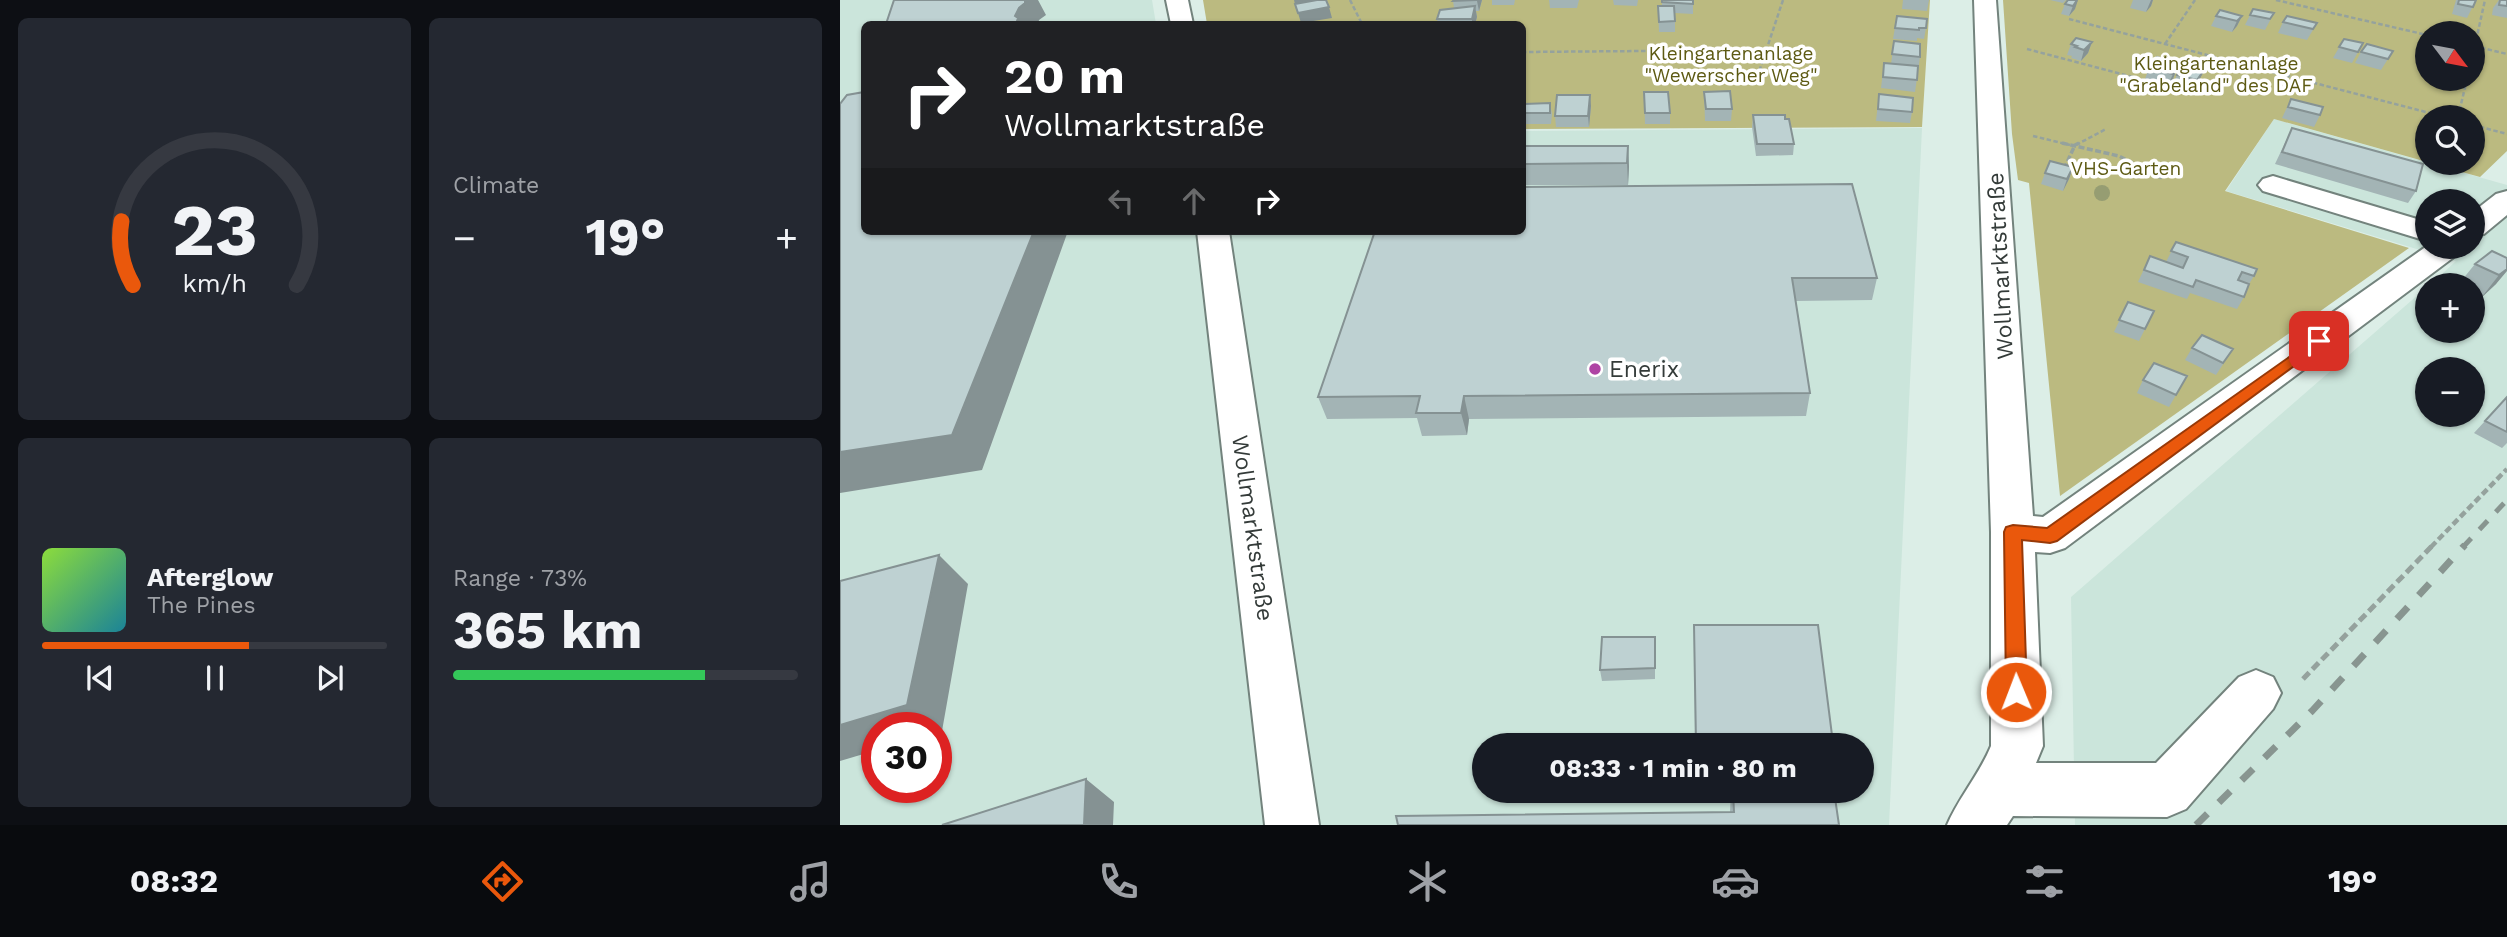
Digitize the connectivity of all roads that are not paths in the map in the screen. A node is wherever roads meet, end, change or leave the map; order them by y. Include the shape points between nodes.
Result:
1 (1177, 0) edge
2 (1985, 0) edge
3 (1181, 21) edge
4 (2273, 185) dead end
5 (2507, 200) edge
6 (2485, 217) edge
7 (2415, 228) edge
8 (1214, 235) edge
9 (2430, 259) edge
10 (2013, 532) junction
11 (2256, 693) road end
12 (1987, 807) edge
13 (1292, 825) edge

1 - 3 street
2 - 10 street, Wollmarktstraße
4 - 7 street
5 - 6 street
8 - 13 street, Wollmarktstraße
9 - 10 street via 2050,535
10 - 12 street, Wollmarktstraße via 2017,746
11 - 12 street via 2166,790

